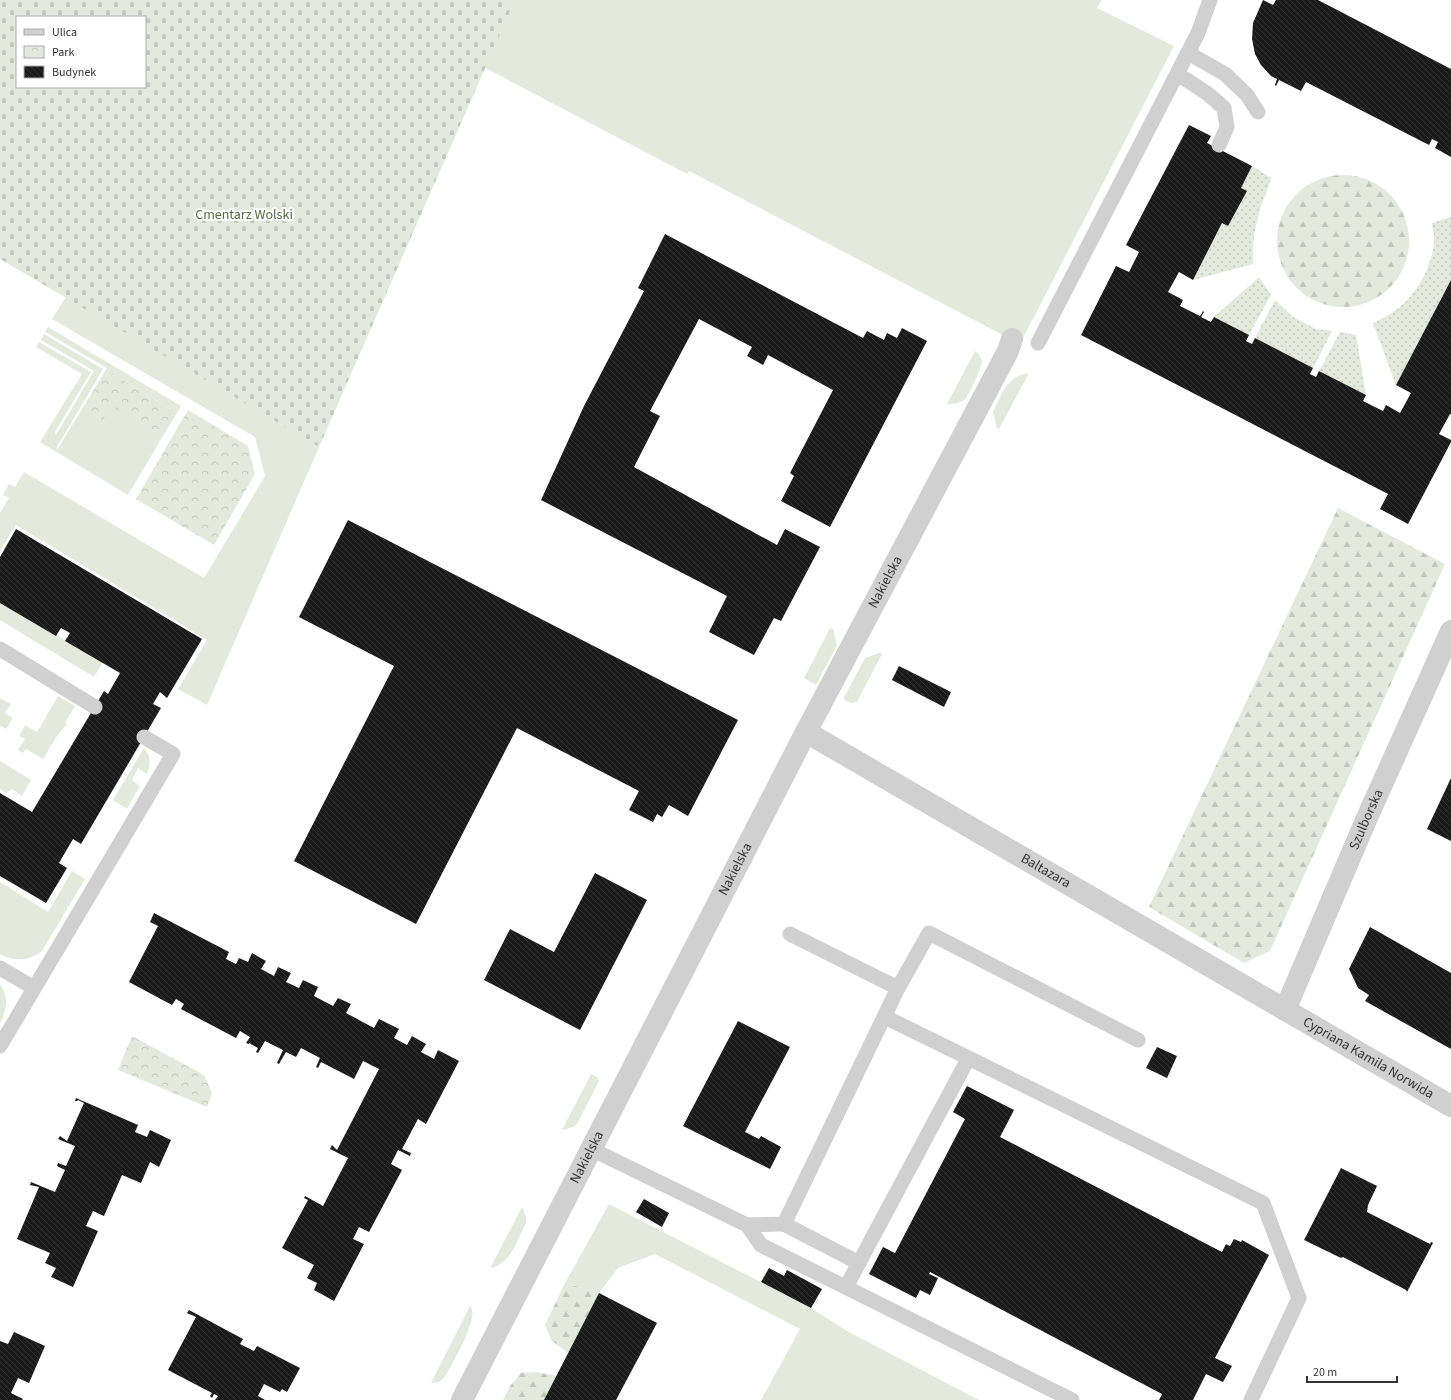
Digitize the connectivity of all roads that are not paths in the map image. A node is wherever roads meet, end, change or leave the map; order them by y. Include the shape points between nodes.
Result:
1 (1210, 0) edge
2 (1188, 53) junction
3 (1177, 75) junction
4 (1258, 112) dead end
5 (1219, 145) dead end
6 (1012, 339) dead end
7 (1038, 343) dead end
8 (1451, 631) edge
9 (0, 649) edge
10 (94, 707) dead end
11 (806, 732) junction
12 (144, 736) dead end
13 (790, 934) dead end
14 (0, 968) edge
15 (34, 988) junction
16 (898, 988) junction
17 (1285, 1010) junction
18 (885, 1017) junction
19 (1138, 1040) dead end
20 (0, 1046) edge
21 (968, 1059) junction
22 (1451, 1106) edge
23 (591, 1149) junction
24 (784, 1224) junction
25 (747, 1225) junction
26 (859, 1263) junction
27 (846, 1287) junction
28 (462, 1400) edge
29 (1072, 1400) edge
30 (1251, 1400) edge

1 - 2 lane
2 - 3 lane
2 - 4 lane via 1225,74 1247,95
3 - 5 lane via 1208,94 1224,108 1227,127
3 - 7 lane
6 - 11 street, Nakielska
8 - 17 street, Szulborska via 1366,820
9 - 10 lane
11 - 17 street, Baltazara
11 - 23 street, Nakielska
12 - 15 lane via 173,754
13 - 16 lane
14 - 15 lane
15 - 20 lane
16 - 18 lane
16 - 19 lane via 929,933
17 - 22 street, Cypriana Kamila Norwida
18 - 21 lane
18 - 24 lane
21 - 26 lane
21 - 30 lane via 1263,1203 1299,1298
23 - 25 lane
23 - 28 street, Nakielska
24 - 25 lane
24 - 26 lane
25 - 27 lane via 761,1245
26 - 27 lane
27 - 29 lane

